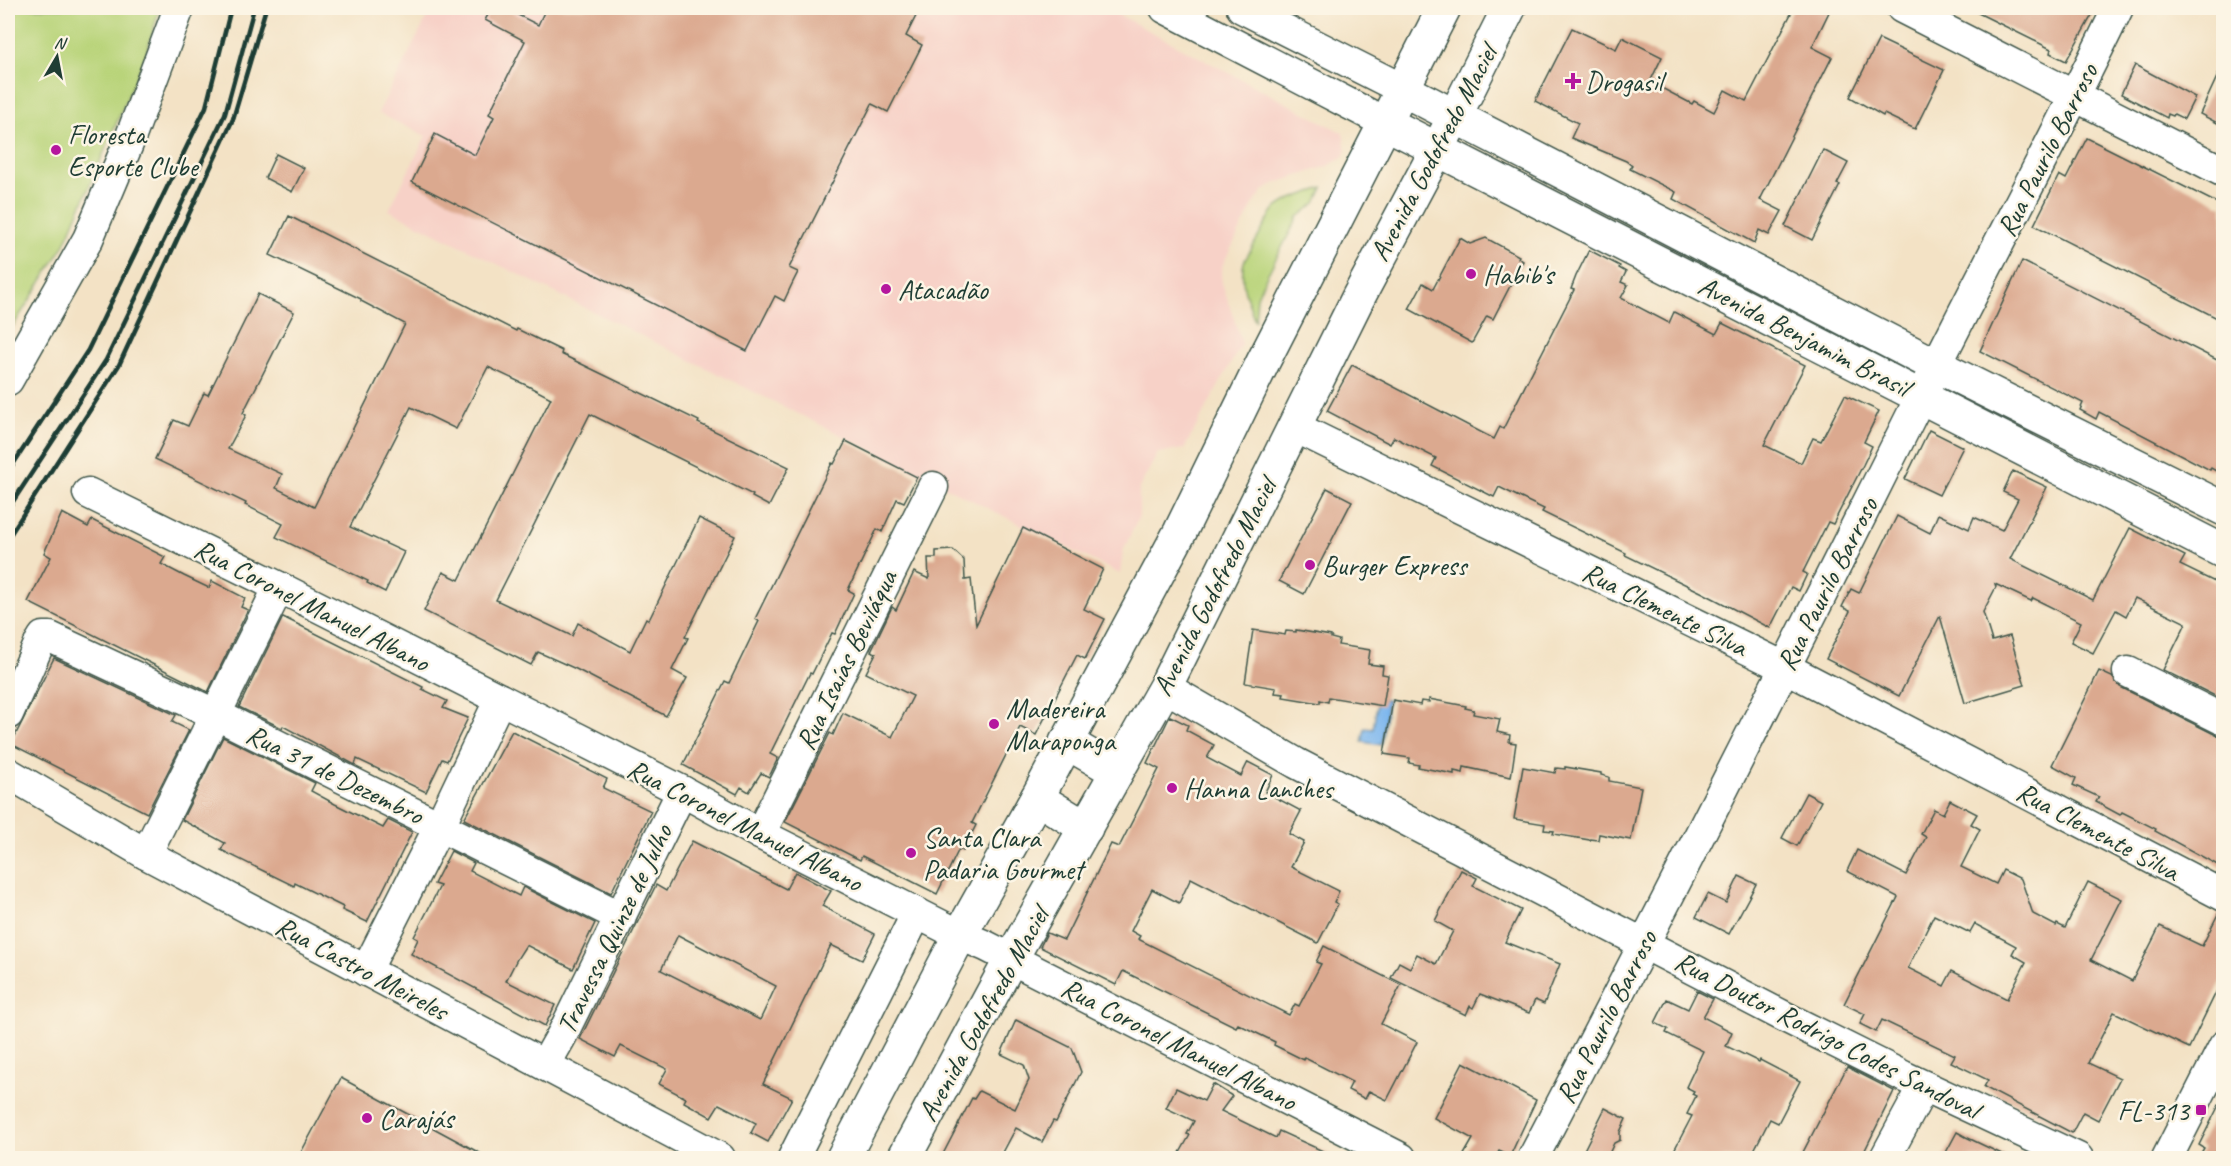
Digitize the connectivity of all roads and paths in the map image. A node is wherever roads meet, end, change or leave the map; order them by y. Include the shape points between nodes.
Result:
1 (179, 8) edge
2 (1165, 8) edge
3 (1242, 8) edge
4 (1444, 8) edge
5 (1509, 8) edge
6 (1902, 8) edge
7 (2118, 8) edge
8 (1402, 89) junction
9 (2075, 96) junction
10 (1455, 116) junction
11 (1384, 122) junction
12 (1437, 148) junction
13 (2223, 172) edge
14 (1937, 366) junction
15 (8, 380) edge
16 (1922, 397) junction
17 (1295, 427) junction
18 (933, 487) dead end
19 (88, 493) dead end
20 (2223, 509) edge
21 (2223, 552) edge
22 (279, 587) junction
23 (1785, 668) junction
24 (2128, 672) dead end
25 (1165, 687) junction
26 (500, 699) junction
27 (8, 714) edge
28 (217, 715) junction
29 (2223, 720) edge
30 (1066, 742) junction
31 (1116, 771) junction
32 (8, 773) edge
33 (682, 791) junction
34 (1037, 798) junction
35 (440, 825) junction
36 (1086, 828) junction
37 (760, 834) junction
38 (146, 854) junction
39 (2223, 896) edge
40 (917, 913) junction
41 (621, 917) junction
42 (960, 935) junction
43 (1645, 943) junction
44 (1011, 959) junction
45 (366, 971) junction
46 (2223, 1046) edge
47 (544, 1065) junction
48 (1924, 1086) junction
49 (1891, 1157) edge
50 (720, 1158) edge
51 (793, 1158) edge
52 (843, 1158) edge
53 (904, 1158) edge
54 (1401, 1158) edge
55 (1533, 1158) edge
56 (2078, 1158) edge
57 (2167, 1158) edge

1 - 15 street via 88,239
2 - 11 street
3 - 8 street
4 - 8 main road, Avenida Godofredo Maciel
5 - 10 main road, Avenida Godofredo Maciel
6 - 9 street
7 - 9 street, Rua Paurilo Barroso
8 - 10 main road, Avenida Benjamim Brasil
8 - 11 main road, Avenida Godofredo Maciel
9 - 13 street
9 - 14 street, Rua Paurilo Barroso
10 - 12 main road, Avenida Godofredo Maciel
10 - 14 main road, Avenida Benjamim Brasil
11 - 12 main road, Avenida Benjamim Brasil
11 - 30 main road, Avenida Godofredo Maciel via 1180,532
12 - 16 main road, Avenida Benjamim Brasil
12 - 17 main road, Avenida Godofredo Maciel
14 - 16 street, Rua Paurilo Barroso
14 - 20 main road, Avenida Benjamim Brasil
16 - 21 main road, Avenida Benjamim Brasil
16 - 23 street, Rua Paurilo Barroso
17 - 23 street, Rua Clemente Silva
17 - 25 main road, Avenida Godofredo Maciel
18 - 37 street, Rua Isaías Beviláqua
19 - 22 street, Rua Coronel Manuel Albano
22 - 26 street, Rua Coronel Manuel Albano
22 - 28 street
23 - 39 street, Rua Clemente Silva
23 - 43 street, Rua Paurilo Barroso
24 - 29 street
25 - 31 main road, Avenida Godofredo Maciel
25 - 43 street, Rua Doutor Rodrigo Codes Sandoval via 1296,763
26 - 33 street, Rua Coronel Manuel Albano
26 - 35 street
27 - 28 street, Rua 31 de Dezembro via 46,636
28 - 35 street, Rua 31 de Dezembro
28 - 38 street
30 - 31 main road
30 - 34 main road, Avenida Godofredo Maciel
31 - 36 main road, Avenida Godofredo Maciel
32 - 38 street, Rua Castro Meireles
33 - 37 street, Rua Coronel Manuel Albano
33 - 41 street, Travessa Quinze de Julho
34 - 36 main road
34 - 42 main road, Avenida Godofredo Maciel
35 - 41 street, Rua 31 de Dezembro
35 - 45 street
36 - 44 main road, Avenida Godofredo Maciel
37 - 40 street, Rua Coronel Manuel Albano
38 - 45 street, Rua Castro Meireles
40 - 42 street, Rua Coronel Manuel Albano
40 - 51 street
41 - 47 street, Travessa Quinze de Julho
42 - 44 street, Rua Coronel Manuel Albano
42 - 52 main road, Avenida Godofredo Maciel
43 - 48 street, Rua Doutor Rodrigo Codes Sandoval
43 - 55 street, Rua Paurilo Barroso
44 - 53 main road, Avenida Godofredo Maciel
44 - 54 street, Rua Coronel Manuel Albano
45 - 47 street, Rua Castro Meireles
46 - 57 street
47 - 50 street, Rua Castro Meireles
48 - 49 street
48 - 56 street, Rua Doutor Rodrigo Codes Sandoval

